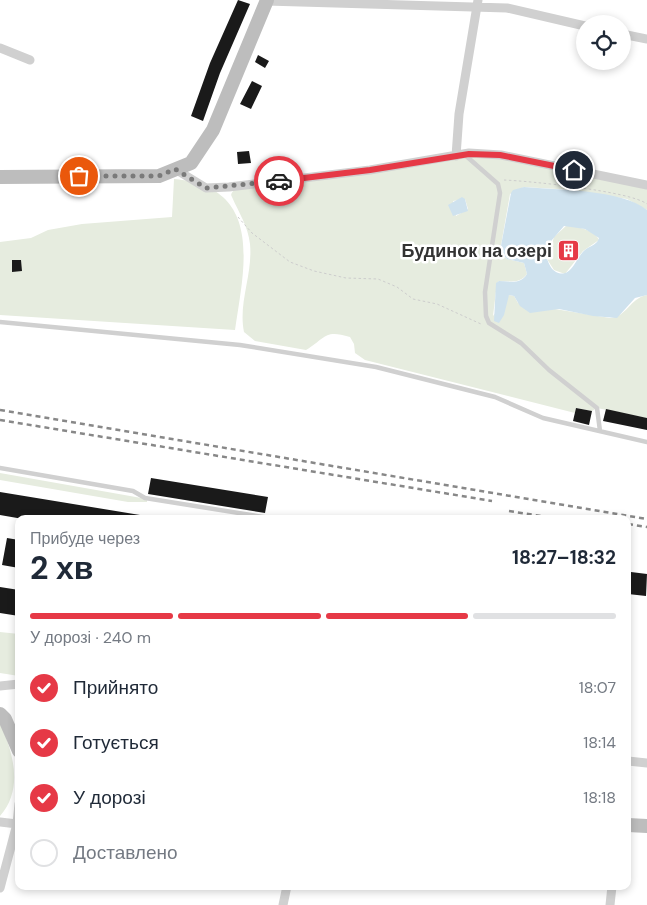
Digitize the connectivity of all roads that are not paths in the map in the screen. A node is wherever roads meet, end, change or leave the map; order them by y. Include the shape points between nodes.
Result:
1 (267, 1) edge
2 (478, 3) edge
3 (576, 24) edge
4 (631, 36) edge
5 (647, 39) edge
6 (0, 48) edge
7 (30, 60) dead end
8 (460, 155) junction
9 (175, 169) junction
10 (0, 177) edge
11 (647, 185) edge
12 (0, 322) edge
13 (600, 431) junction
14 (647, 442) edge
15 (0, 468) edge
16 (251, 515) edge
17 (15, 684) edge
18 (0, 686) edge
19 (0, 714) edge
20 (15, 742) edge
21 (631, 761) edge
22 (647, 763) edge
23 (0, 822) edge
24 (15, 824) edge
25 (631, 825) edge
26 (647, 826) edge
27 (15, 832) edge
28 (0, 888) edge
29 (286, 890) edge
30 (612, 890) edge
31 (283, 905) edge
32 (610, 905) edge

1 - 2 street
1 - 9 street via 213,130 191,163
2 - 3 street
2 - 8 street via 459,114
4 - 5 street
6 - 7 street
8 - 9 street via 370,170 229,187 206,188
8 - 11 street via 500,155
8 - 13 lane via 494,179 500,193 485,292 489,323 521,343 597,408
9 - 10 street via 159,176
12 - 13 lane via 240,345 376,367 495,397 543,418
13 - 14 lane
15 - 16 lane via 133,491 145,498
17 - 18 street
19 - 20 street
21 - 22 street
23 - 24 street
25 - 26 street
27 - 28 street
29 - 31 street
30 - 32 street

